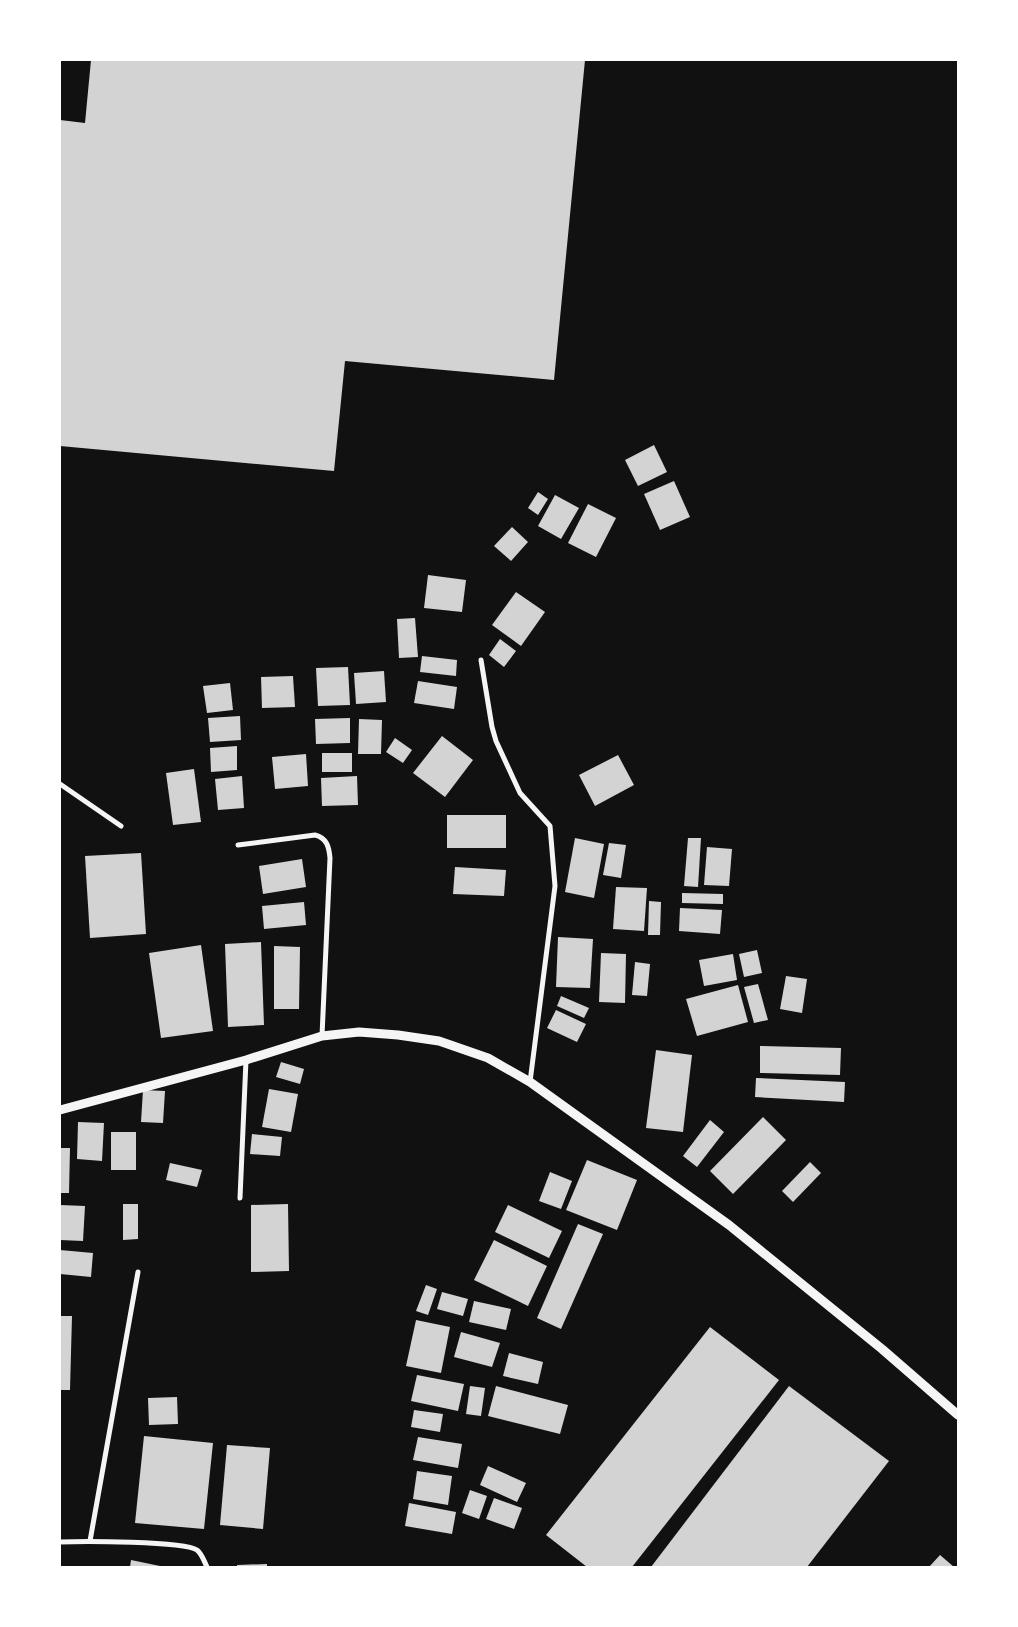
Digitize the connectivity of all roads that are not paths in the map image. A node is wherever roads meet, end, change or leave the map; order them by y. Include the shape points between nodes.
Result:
1 (481, 660) dead end
2 (60, 784) edge
3 (122, 826) dead end
4 (238, 845) dead end
5 (322, 1036) junction
6 (246, 1060) junction
7 (530, 1082) junction
8 (60, 1110) edge
9 (240, 1198) dead end
10 (138, 1272) dead end
11 (958, 1415) edge
12 (90, 1541) junction
13 (60, 1542) edge
14 (206, 1567) edge

1 - 7 street via 496,741 520,793 550,826 555,886
2 - 3 street
4 - 5 street via 315,835 327,843 330,858
5 - 6 street
5 - 7 street via 360,1032 439,1041 488,1058
6 - 8 street
6 - 9 street
7 - 11 street via 729,1225
10 - 12 street
12 - 13 street
12 - 14 street via 196,1550

